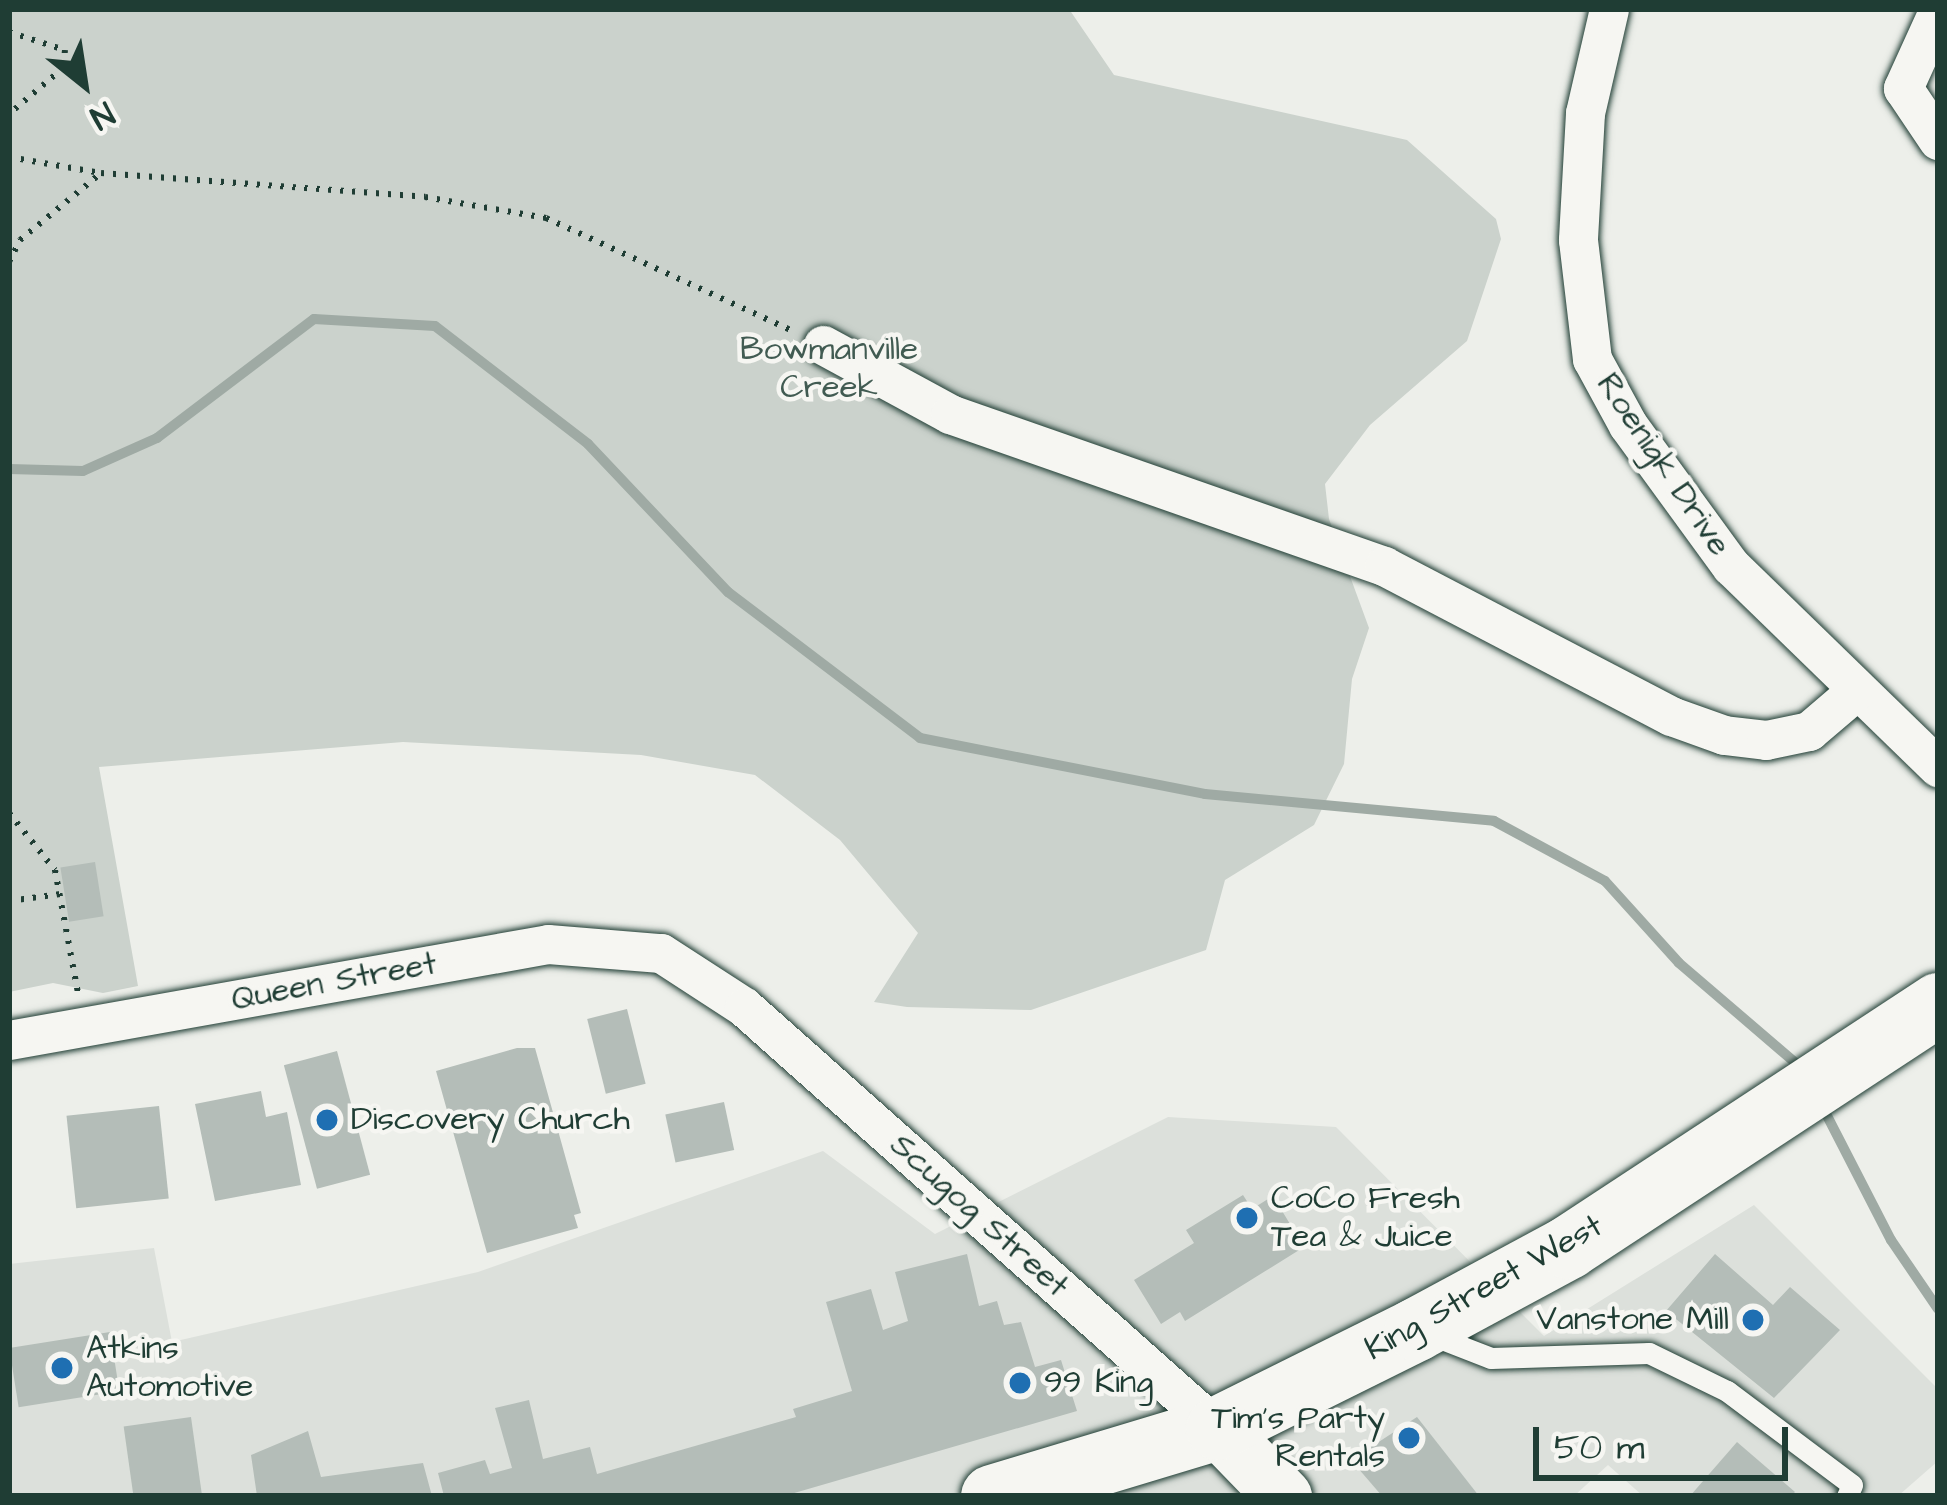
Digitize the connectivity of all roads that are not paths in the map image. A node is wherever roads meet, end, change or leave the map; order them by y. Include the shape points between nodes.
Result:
1 (1609, 9) edge
2 (1938, 11) edge
3 (1938, 140) edge
4 (823, 345) road end
5 (1857, 690) junction
6 (1938, 767) edge
7 (661, 953) joint
8 (1938, 1004) edge
9 (9, 1040) edge
10 (1416, 1329) junction
11 (1217, 1428) junction
12 (992, 1496) edge
13 (1282, 1496) edge
14 (1847, 1496) edge

1 - 5 street, Roenigk Drive via 1585,113 1578,240 1592,358 1628,425 1731,566
2 - 3 street via 1903,88
4 - 5 street via 950,414 1384,566 1671,716 1724,735 1766,740 1809,731
5 - 6 street, Roenigk Drive
7 - 9 street, Queen Street via 548,944
7 - 11 street, Scugog Street via 744,1007
8 - 10 main road, King Street West via 1568,1247
10 - 11 main road, King Street West
10 - 14 lane via 1491,1358 1649,1354 1727,1391 1852,1485
11 - 12 main road, King Street West
11 - 13 street, Scugog Street

